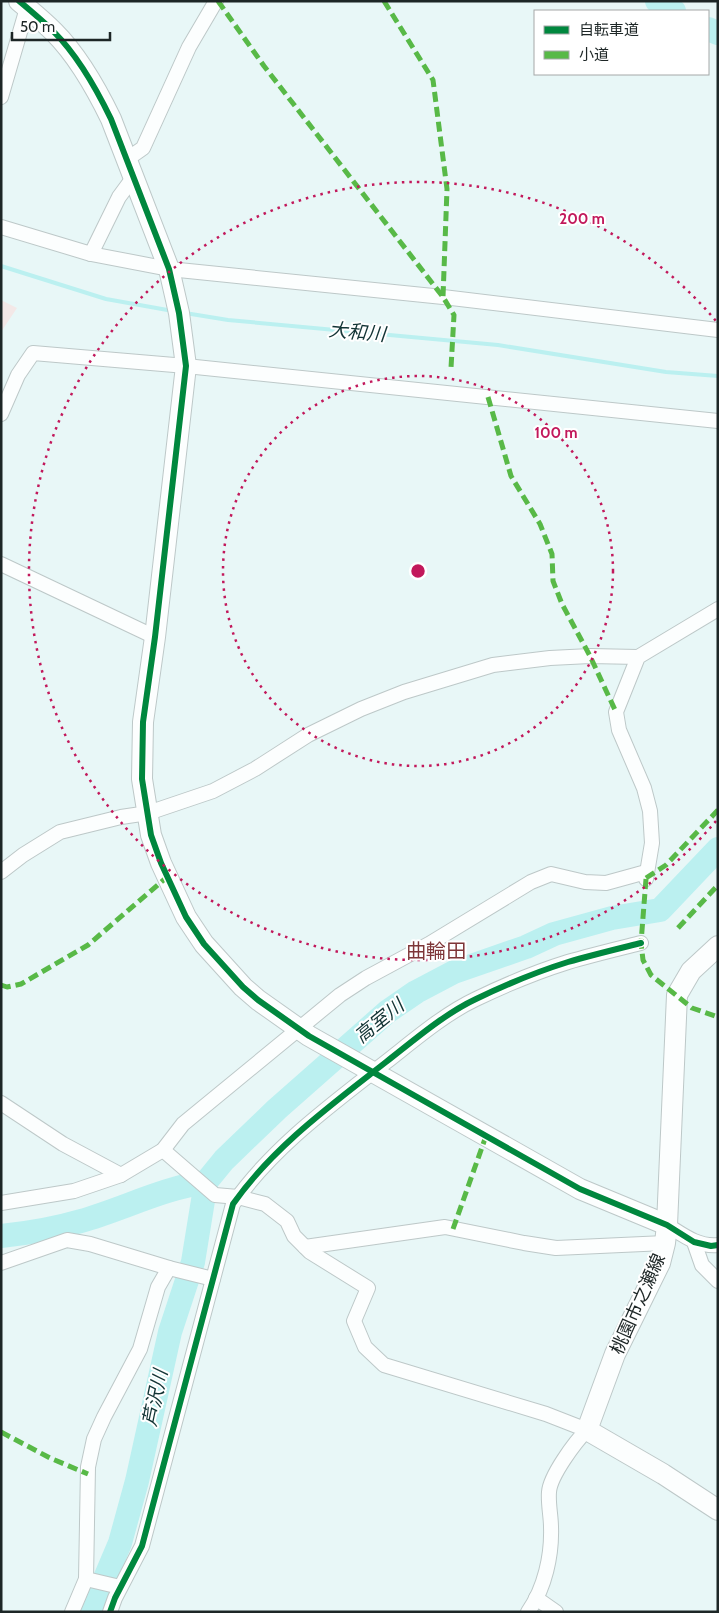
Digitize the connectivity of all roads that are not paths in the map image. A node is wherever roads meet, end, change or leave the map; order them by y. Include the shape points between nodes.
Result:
1 (216, 1) edge
2 (22, 3) edge
3 (1, 96) edge
4 (129, 169) junction
5 (1, 227) edge
6 (91, 254) junction
7 (170, 273) junction
8 (718, 330) edge
9 (185, 360) junction
10 (1, 414) edge
11 (718, 421) edge
12 (1, 564) edge
13 (718, 609) edge
14 (155, 636) junction
15 (638, 657) junction
16 (148, 813) junction
17 (1, 872) edge
18 (641, 943) dead end
19 (718, 946) edge
20 (305, 1033) junction
21 (371, 1070) junction
22 (1, 1103) edge
23 (163, 1150) junction
24 (121, 1175) junction
25 (238, 1197) junction
26 (1, 1203) edge
27 (666, 1234) junction
28 (694, 1242) junction
29 (718, 1245) edge
30 (305, 1246) junction
31 (1, 1263) edge
32 (173, 1269) junction
33 (209, 1278) junction
34 (718, 1281) edge
35 (587, 1430) junction
36 (718, 1510) edge
37 (89, 1580) junction
38 (117, 1587) junction
39 (536, 1598) junction
40 (72, 1612) edge
41 (110, 1612) edge
42 (528, 1612) edge
43 (556, 1612) edge

1 - 4 street via 189,47 143,148
2 - 3 street
2 - 4 street via 55,33 89,78 111,118
4 - 6 street
4 - 7 street
5 - 6 street
6 - 7 street
7 - 8 street via 443,297
7 - 9 street
9 - 10 street via 33,353 18,375
9 - 11 street
9 - 14 street
12 - 14 street
13 - 15 street
14 - 16 street via 143,722 142,779
15 - 16 street via 590,656 493,665 404,692 308,735 214,791
15 - 20 street via 616,712 619,730 644,788 650,811 652,843 646,876 606,883 551,874 531,882 340,995
16 - 17 street via 60,832 23,854
16 - 20 street via 151,835 161,863 186,917 204,944 258,1000
18 - 21 street via 567,963 474,1000 431,1026
19 - 27 street, 桃園市之瀬線 via 691,971 677,995
20 - 21 street
20 - 23 street via 183,1124
21 - 25 street via 281,1147
21 - 27 street
22 - 24 street via 63,1144
23 - 24 street
23 - 25 street via 215,1195
24 - 26 street via 74,1191
25 - 30 street via 265,1204 281,1215 294,1236
25 - 33 street
27 - 28 street
27 - 30 street via 556,1248 445,1227
27 - 35 street, 桃園市之瀬線 via 660,1263 615,1354
28 - 29 street
28 - 34 street via 702,1265
30 - 35 street via 368,1288 354,1321 366,1347 384,1365 546,1414
31 - 32 street via 66,1240
32 - 33 street
32 - 37 street via 155,1295 140,1349 94,1439 88,1467
33 - 38 street via 142,1546
35 - 36 street
35 - 39 street via 577,1440 549,1491 551,1552
37 - 38 street
37 - 40 street
38 - 41 street
39 - 42 street
39 - 43 street

